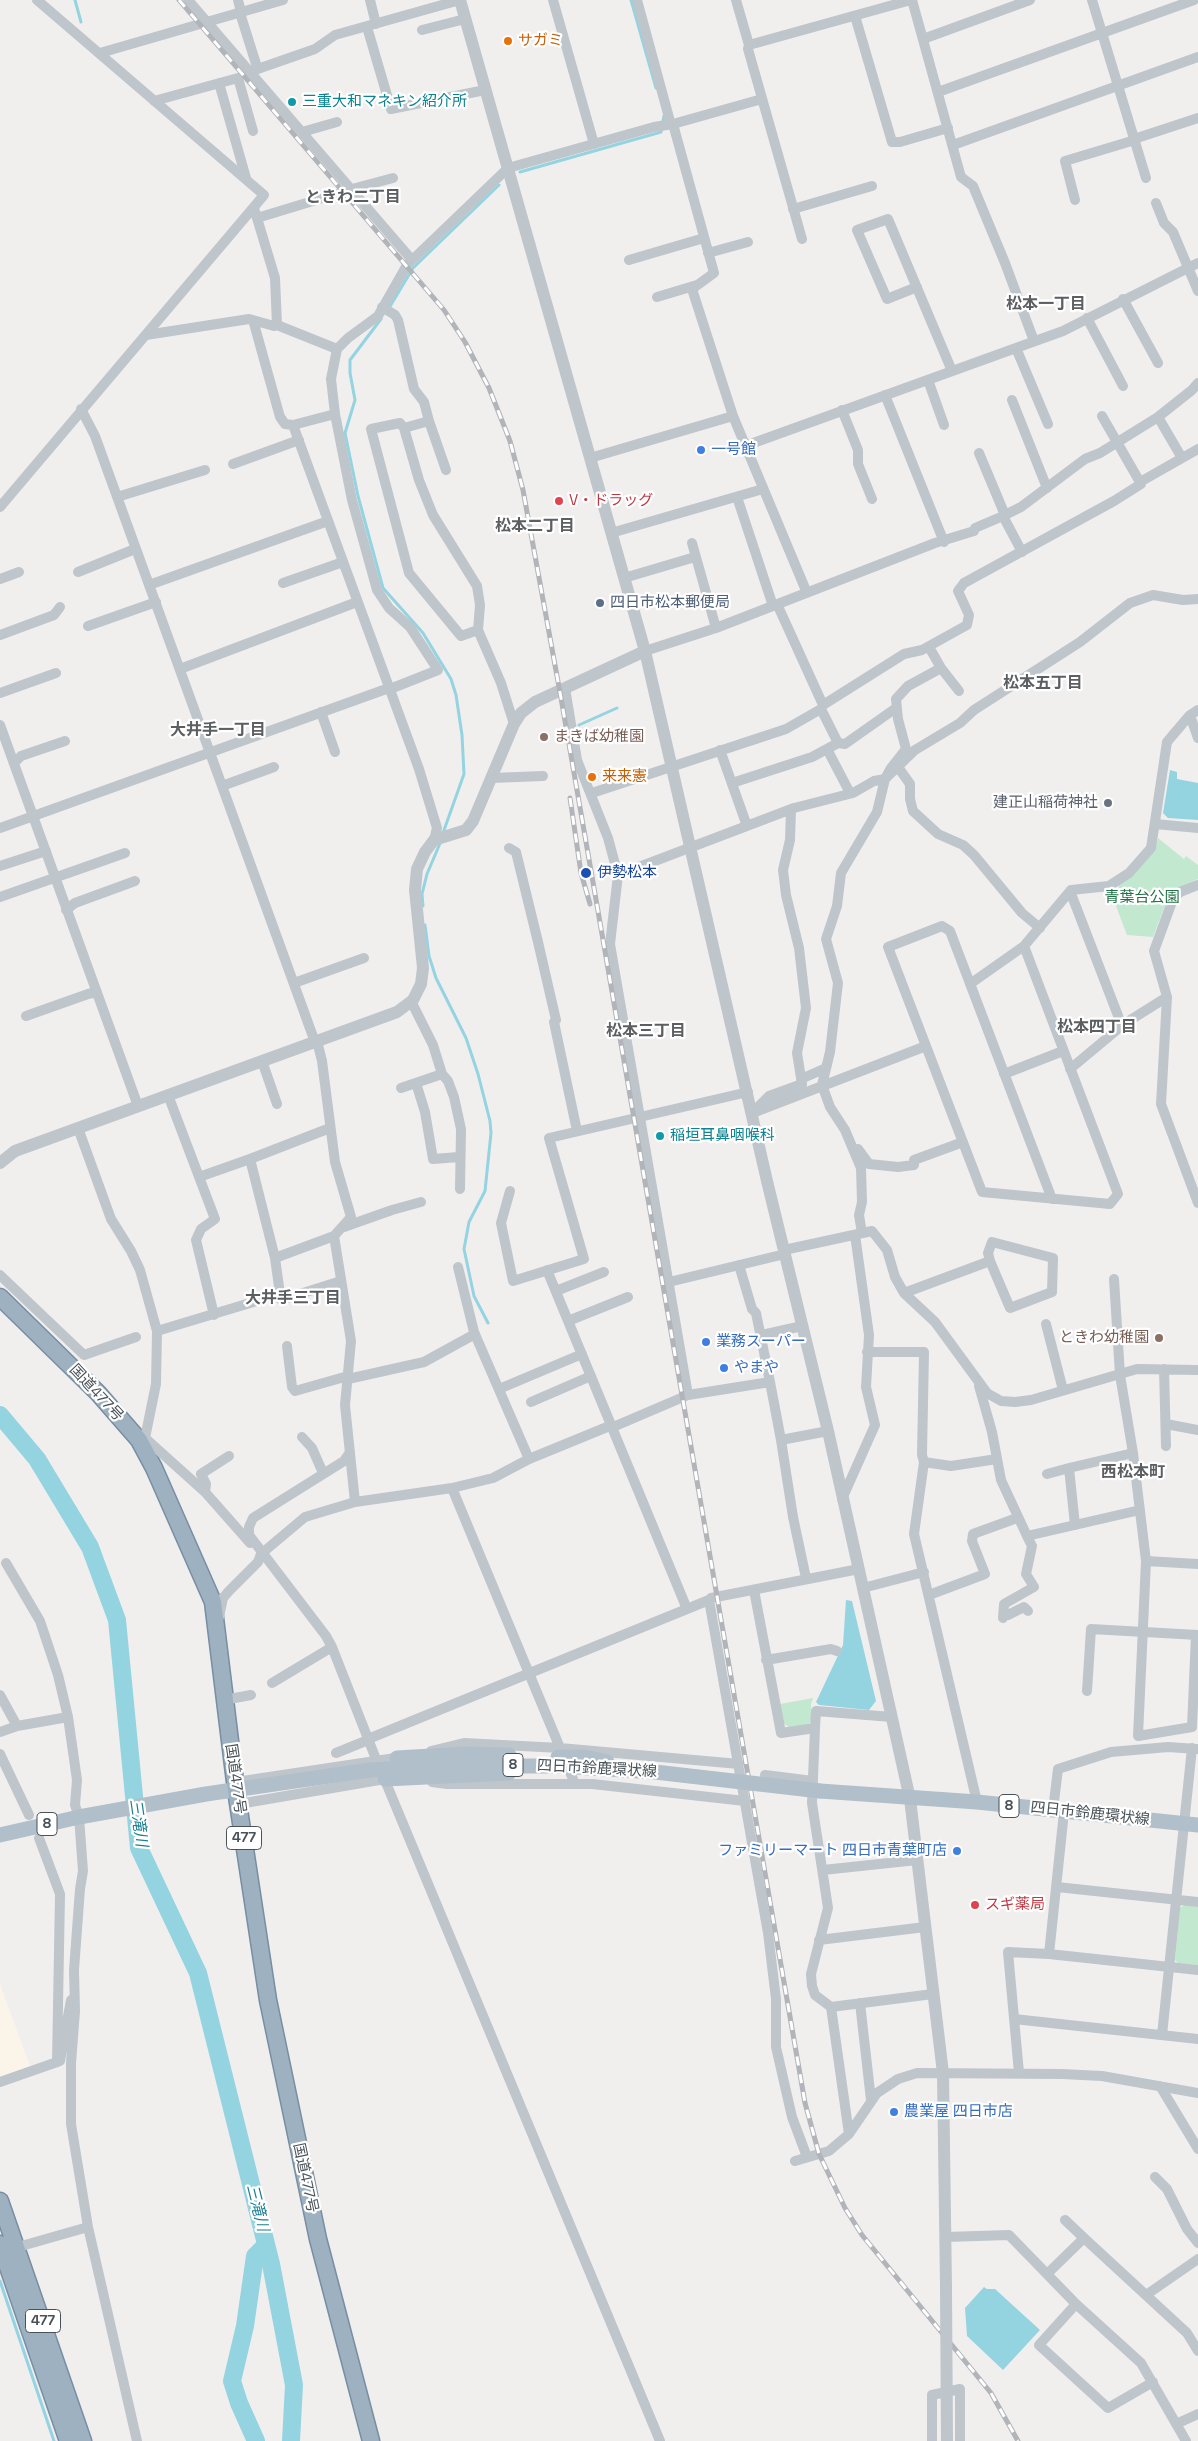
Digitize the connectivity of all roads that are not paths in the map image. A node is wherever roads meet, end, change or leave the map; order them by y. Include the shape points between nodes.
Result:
1 (37, 0) edge
2 (188, 0) edge
3 (238, 0) edge
4 (283, 0) edge
5 (370, 0) edge
6 (460, 0) edge
7 (553, 0) edge
8 (636, 0) edge
9 (736, 0) edge
10 (911, 0) edge
11 (1030, 0) edge
12 (1092, 0) edge
13 (1194, 0) edge
14 (241, 12) junction
15 (856, 16) junction
16 (465, 19) junction
17 (206, 23) junction
18 (372, 26) junction
19 (422, 30) dead end
20 (1102, 33) junction
21 (923, 39) junction
22 (749, 45) junction
23 (100, 53) junction
24 (1198, 57) edge
25 (253, 70) junction
26 (219, 83) junction
27 (1118, 86) junction
28 (485, 90) junction
29 (938, 92) junction
30 (762, 99) junction
31 (154, 101) junction
32 (1198, 118) edge
33 (337, 122) dead end
34 (671, 125) junction
35 (948, 128) junction
36 (253, 131) dead end
37 (302, 132) junction
38 (1134, 139) junction
39 (594, 144) junction
40 (953, 145) junction
41 (508, 168) junction
42 (393, 178) dead end
43 (1146, 178) dead end
44 (246, 179) junction
45 (872, 186) dead end
46 (352, 189) junction
47 (336, 194) dead end
48 (1075, 200) dead end
49 (1156, 203) dead end
50 (793, 209) junction
51 (255, 213) junction
52 (704, 238) junction
53 (802, 239) dead end
54 (748, 242) dead end
55 (708, 253) junction
56 (412, 260) junction
57 (629, 260) dead end
58 (1194, 265) edge
59 (698, 285) junction
60 (917, 287) junction
61 (1198, 291) edge
62 (657, 297) dead end
63 (1123, 300) junction
64 (383, 308) junction
65 (1087, 318) junction
66 (253, 320) junction
67 (277, 325) junction
68 (146, 334) junction
69 (1034, 342) junction
70 (1016, 348) junction
71 (337, 349) junction
72 (1158, 362) dead end
73 (952, 371) junction
74 (928, 380) junction
75 (1198, 383) edge
76 (1123, 386) dead end
77 (885, 395) junction
78 (1012, 400) dead end
79 (82, 410) junction
80 (842, 410) junction
81 (334, 414) junction
82 (733, 416) junction
83 (1102, 416) dead end
84 (1158, 417) junction
85 (429, 421) junction
86 (1048, 424) dead end
87 (293, 425) junction
88 (944, 425) dead end
89 (404, 428) junction
90 (299, 440) junction
91 (1116, 442) junction
92 (745, 446) junction
93 (1198, 449) edge
94 (979, 453) dead end
95 (590, 458) junction
96 (1182, 458) junction
97 (233, 464) dead end
98 (205, 470) dead end
99 (446, 470) dead end
100 (1140, 482) junction
101 (1047, 488) junction
102 (763, 489) junction
103 (117, 497) junction
104 (737, 497) junction
105 (872, 499) dead end
106 (0, 507) edge
107 (1004, 516) junction
108 (328, 521) junction
109 (611, 533) junction
110 (944, 542) junction
111 (692, 543) dead end
112 (135, 549) junction
113 (1022, 552) junction
114 (695, 557) junction
115 (342, 562) junction
116 (20, 572) dead end
117 (78, 572) dead end
118 (624, 578) junction
119 (0, 579) edge
120 (283, 584) dead end
121 (149, 585) junction
122 (808, 593) junction
123 (1198, 599) edge
124 (156, 602) junction
125 (357, 602) junction
126 (775, 605) junction
127 (60, 606) dead end
128 (88, 626) dead end
129 (716, 628) junction
130 (478, 630) junction
131 (0, 635) edge
132 (929, 647) junction
133 (645, 651) junction
134 (941, 668) junction
135 (180, 669) junction
136 (56, 673) dead end
137 (389, 688) junction
138 (565, 688) junction
139 (959, 691) dead end
140 (0, 693) edge
141 (822, 707) junction
142 (896, 708) junction
143 (1198, 710) edge
144 (322, 712) junction
145 (1188, 718) junction
146 (514, 724) junction
147 (0, 725) edge
148 (2, 736) edge
149 (1198, 738) edge
150 (65, 741) dead end
151 (838, 743) junction
152 (827, 748) junction
153 (720, 750) junction
154 (210, 752) junction
155 (336, 752) dead end
156 (15, 762) junction
157 (672, 766) junction
158 (898, 767) junction
159 (274, 768) dead end
160 (543, 776) dead end
161 (492, 778) junction
162 (885, 779) junction
163 (732, 783) junction
164 (222, 786) junction
165 (592, 793) junction
166 (850, 793) junction
167 (791, 810) junction
168 (34, 816) junction
169 (1155, 824) junction
170 (747, 826) junction
171 (0, 828) edge
172 (1198, 828) edge
173 (439, 838) junction
174 (509, 848) dead end
175 (691, 849) junction
176 (46, 851) junction
177 (125, 853) dead end
178 (0, 866) edge
179 (618, 875) junction
180 (55, 877) junction
181 (135, 881) dead end
182 (1198, 885) edge
183 (1070, 891) junction
184 (0, 897) edge
185 (66, 910) junction
186 (1040, 928) junction
187 (1024, 946) junction
188 (364, 958) dead end
189 (294, 982) junction
190 (970, 984) junction
191 (97, 992) junction
192 (1167, 997) junction
193 (411, 1001) junction
194 (26, 1016) dead end
195 (1122, 1026) junction
196 (316, 1042) junction
197 (926, 1046) junction
198 (1064, 1051) junction
199 (262, 1061) junction
200 (826, 1068) junction
201 (1070, 1069) junction
202 (442, 1074) junction
203 (1004, 1074) junction
204 (801, 1079) junction
205 (416, 1083) junction
206 (824, 1085) junction
207 (401, 1088) dead end
208 (748, 1092) junction
209 (168, 1095) junction
210 (277, 1104) dead end
211 (138, 1106) junction
212 (752, 1113) junction
213 (639, 1116) junction
214 (78, 1128) junction
215 (330, 1128) junction
216 (577, 1131) junction
217 (963, 1142) junction
218 (459, 1157) junction
219 (250, 1159) junction
220 (0, 1163) edge
221 (199, 1177) junction
222 (460, 1189) dead end
223 (510, 1191) dead end
224 (1052, 1199) junction
225 (420, 1202) dead end
226 (1198, 1203) edge
227 (338, 1232) junction
228 (858, 1234) junction
229 (784, 1252) junction
230 (275, 1258) junction
231 (990, 1260) junction
232 (739, 1265) junction
233 (458, 1267) dead end
234 (547, 1270) junction
235 (604, 1272) dead end
236 (0, 1275) edge
237 (1114, 1279) dead end
238 (340, 1281) junction
239 (668, 1282) junction
240 (556, 1291) junction
241 (904, 1292) junction
242 (280, 1294) junction
243 (0, 1296) edge
244 (628, 1297) dead end
245 (214, 1315) junction
246 (568, 1321) junction
247 (1046, 1324) dead end
248 (802, 1326) junction
249 (158, 1331) junction
250 (475, 1334) junction
251 (762, 1335) junction
252 (136, 1337) dead end
253 (286, 1346) dead end
254 (867, 1352) junction
255 (582, 1354) junction
256 (1164, 1369) junction
257 (1198, 1370) edge
258 (1120, 1375) junction
259 (592, 1376) junction
260 (348, 1378) junction
261 (770, 1382) junction
262 (978, 1382) junction
263 (499, 1389) junction
264 (1063, 1390) junction
265 (688, 1395) junction
266 (531, 1402) dead end
267 (1166, 1424) junction
268 (612, 1426) junction
269 (1198, 1430) edge
270 (828, 1431) junction
271 (302, 1437) dead end
272 (142, 1439) junction
273 (781, 1440) junction
274 (1166, 1446) dead end
275 (350, 1452) junction
276 (1133, 1453) junction
277 (229, 1456) dead end
278 (529, 1459) junction
279 (997, 1460) junction
280 (924, 1462) junction
281 (1069, 1468) junction
282 (323, 1473) junction
283 (1047, 1474) dead end
284 (452, 1488) junction
285 (205, 1492) junction
286 (842, 1500) junction
287 (355, 1502) junction
288 (1140, 1510) junction
289 (1017, 1518) junction
290 (1075, 1525) junction
291 (1027, 1536) junction
292 (261, 1554) junction
293 (1146, 1561) junction
294 (6, 1563) dead end
295 (1198, 1564) edge
296 (859, 1570) junction
297 (924, 1572) junction
298 (806, 1578) junction
299 (863, 1588) junction
300 (754, 1590) junction
301 (929, 1595) junction
302 (709, 1600) junction
303 (687, 1609) junction
304 (1028, 1611) dead end
305 (1143, 1632) junction
306 (1197, 1635) edge
307 (217, 1638) junction
308 (332, 1647) junction
309 (837, 1651) dead end
310 (766, 1660) junction
311 (528, 1673) junction
312 (272, 1683) dead end
313 (1087, 1691) dead end
314 (0, 1695) edge
315 (251, 1695) dead end
316 (224, 1700) junction
317 (68, 1717) junction
318 (892, 1717) junction
319 (18, 1726) junction
320 (815, 1728) junction
321 (0, 1732) edge
322 (368, 1739) junction
323 (560, 1748) junction
324 (1195, 1749) edge
325 (336, 1753) dead end
326 (0, 1754) edge
327 (397, 1758) junction
328 (672, 1759) junction
329 (739, 1764) junction
330 (374, 1765) junction
331 (655, 1772) junction
332 (765, 1775) dead end
333 (419, 1777) junction
334 (385, 1779) junction
335 (575, 1784) junction
336 (816, 1786) junction
337 (237, 1792) junction
338 (670, 1792) junction
339 (910, 1798) junction
340 (745, 1800) junction
341 (977, 1802) junction
342 (1058, 1811) junction
343 (29, 1815) dead end
344 (79, 1817) junction
345 (1191, 1824) edge
346 (0, 1836) edge
347 (39, 1838) dead end
348 (917, 1860) junction
349 (823, 1870) junction
350 (1056, 1887) junction
351 (1176, 1900) junction
352 (1198, 1902) edge
353 (925, 1927) junction
354 (819, 1940) junction
355 (1049, 1954) junction
356 (1169, 1967) junction
357 (1198, 1970) edge
358 (73, 1989) junction
359 (933, 1994) junction
360 (860, 2003) junction
361 (830, 2007) junction
362 (1014, 2019) junction
363 (1162, 2035) junction
364 (1198, 2039) edge
365 (57, 2062) junction
366 (943, 2073) junction
367 (1019, 2073) junction
368 (0, 2082) edge
369 (1160, 2086) junction
370 (1198, 2092) edge
371 (871, 2100) junction
372 (849, 2134) junction
373 (1198, 2149) edge
374 (807, 2157) junction
375 (795, 2161) dead end
376 (1155, 2177) dead end
377 (0, 2201) edge
378 (1065, 2220) dead end
379 (88, 2227) junction
380 (946, 2237) junction
381 (1084, 2238) junction
382 (1198, 2243) edge
383 (5, 2248) edge
384 (1198, 2259) edge
385 (1047, 2274) junction
386 (1146, 2295) junction
387 (1076, 2304) junction
388 (1198, 2351) edge
389 (1153, 2382) junction
390 (1198, 2414) edge
391 (1176, 2424) junction
392 (68, 2441) edge
393 (84, 2441) edge
394 (137, 2441) edge
395 (371, 2441) edge
396 (660, 2441) edge
397 (932, 2441) edge
398 (947, 2441) edge
399 (960, 2441) edge
400 (1186, 2441) edge

1 - 23 street
2 - 17 street
3 - 14 street
4 - 14 street
5 - 18 street
6 - 16 street
6 - 18 street
7 - 39 street
8 - 34 street
9 - 22 street
10 - 15 street
10 - 21 street
11 - 21 street
12 - 20 street
13 - 20 street
14 - 17 street
14 - 25 street
15 - 22 street
15 - 35 street via 892,142
16 - 19 street
16 - 28 street
17 - 23 street
17 - 25 street
18 - 25 street via 336,35 315,49
18 - 28 street via 391,108
20 - 27 street
20 - 29 street
21 - 29 street
22 - 30 street
23 - 31 street
24 - 27 street
25 - 37 street
26 - 31 street
26 - 36 street via 238,78
26 - 44 street
27 - 38 street
27 - 40 street
28 - 41 street
29 - 35 street
30 - 34 street
30 - 50 street
31 - 44 street
32 - 38 street
33 - 37 street
34 - 39 street via 656,126
34 - 52 street
35 - 40 street
37 - 46 street
38 - 43 street
38 - 48 street via 1065,161
39 - 41 street
40 - 69 street via 961,176 973,186
41 - 56 street
41 - 95 street
42 - 46 street
44 - 51 street via 264,195
45 - 50 street
46 - 56 street
47 - 51 street
49 - 58 street via 1164,222
50 - 53 street
51 - 67 street via 276,278
51 - 68 street
52 - 55 street
52 - 57 street
54 - 55 street
55 - 59 street via 714,273
56 - 64 street via 406,265
58 - 61 street
58 - 63 street
59 - 62 street
59 - 82 street via 692,289
60 - 60 street via 888,219 857,230 887,299
60 - 73 street
63 - 65 street
63 - 72 street
64 - 71 street via 372,322
64 - 85 street via 398,320 414,389 424,402
65 - 69 street
65 - 76 street
66 - 67 street
66 - 68 street
66 - 87 street via 280,417 285,424
67 - 71 street
68 - 79 street
69 - 70 street
70 - 73 street
70 - 86 street
71 - 81 street via 331,379
73 - 74 street
74 - 77 street
74 - 88 street
75 - 84 street
77 - 80 street
77 - 110 street
78 - 101 street
79 - 103 street
79 - 106 street
80 - 92 street
80 - 105 street
81 - 87 street
81 - 137 street via 352,500 377,590 389,608 410,627 438,670
82 - 92 street
82 - 95 street
83 - 91 street
84 - 91 street
84 - 96 street
85 - 89 street
85 - 99 street
87 - 90 street
89 - 130 street via 433,515 476,586 480,605
89 - 130 street via 400,423 371,429 409,573 461,636
90 - 97 street
90 - 108 street
91 - 100 street
91 - 101 street
92 - 102 street
93 - 96 street
94 - 107 street
95 - 109 street
96 - 100 street
98 - 103 street
100 - 113 street via 1114,501
101 - 107 street
102 - 104 street
102 - 122 street
103 - 112 street
104 - 109 street
104 - 126 street
107 - 110 street
107 - 113 street
108 - 115 street
108 - 121 street
109 - 118 street
110 - 122 street
111 - 114 street
112 - 117 street
112 - 121 street
113 - 132 street via 964,583 958,591 969,615 967,625
114 - 118 street
114 - 129 street
115 - 120 street
115 - 125 street
116 - 119 street
118 - 133 street
121 - 124 street
122 - 126 street
123 - 158 street via 1153,595 1130,603 1080,642 915,750
124 - 128 street
124 - 135 street
125 - 135 street
125 - 137 street
126 - 129 street
126 - 141 street
127 - 131 street via 54,615
129 - 133 street
130 - 146 street via 501,683
132 - 134 street
132 - 141 street via 904,654
133 - 138 street
133 - 157 street
134 - 139 street
134 - 142 street via 900,693
135 - 154 street
136 - 140 street
137 - 144 street
137 - 173 street via 419,769
138 - 146 street via 534,702 520,713
138 - 165 street via 577,760
141 - 151 street
141 - 153 street via 786,728
142 - 151 street via 845,744
142 - 162 street via 906,749
143 - 145 street
144 - 154 street
144 - 155 street
145 - 149 street
145 - 169 street via 1167,742
146 - 161 street
147 - 148 street
148 - 156 street
150 - 156 street via 21,756
151 - 152 street
152 - 163 street via 812,757
152 - 166 street
153 - 157 street
153 - 163 street
154 - 164 street
154 - 168 street
156 - 168 street
157 - 165 street
157 - 175 street
158 - 162 street
158 - 186 street via 910,784 913,812 938,834 963,845 974,855 1022,913
159 - 164 street
160 - 161 street
161 - 173 street via 466,830
162 - 166 street
162 - 200 street via 877,812 838,880 837,906 826,939 838,983
163 - 170 street
164 - 189 street
165 - 179 street
166 - 167 street
167 - 170 street
167 - 204 street via 790,840 783,870 799,948 806,1008 797,1053
168 - 171 street
168 - 176 street
169 - 172 street
169 - 183 street via 1151,848 1129,873 1109,886
170 - 175 street
173 - 193 street via 417,870 416,907 423,968 421,984
174 - 216 street via 516,852 538,942
175 - 179 street
175 - 208 street
176 - 178 street
176 - 180 street
177 - 180 street
179 - 213 street via 610,944
180 - 184 street
180 - 185 street
181 - 185 street via 75,903
182 - 192 street via 1180,892 1173,900 1154,951
183 - 186 street
183 - 195 street
185 - 191 street
186 - 187 street
187 - 190 street
187 - 198 street
188 - 189 street
189 - 196 street
190 - 197 street via 950,931 942,926 888,947
190 - 203 street
191 - 194 street
191 - 211 street
192 - 195 street
192 - 226 street via 1162,1104
193 - 196 street via 397,1012
193 - 202 street via 433,1045
195 - 201 street
196 - 199 street
196 - 215 street via 322,1061
197 - 206 street
197 - 217 street
198 - 201 street
198 - 203 street
199 - 209 street
199 - 210 street
200 - 204 street
200 - 206 street
201 - 224 street via 1118,1194 1110,1204
202 - 205 street
202 - 218 street via 448,1081 459,1118
203 - 224 street
204 - 212 street via 802,1084 769,1096
205 - 207 street
205 - 218 street via 425,1112 433,1160
206 - 212 street
206 - 217 street via 868,1164 898,1167
206 - 228 street via 830,1107 845,1130 861,1168 862,1202
208 - 212 street
208 - 213 street
209 - 211 street
209 - 221 street
211 - 214 street
212 - 229 street
213 - 216 street
213 - 239 street
214 - 220 street via 15,1150
214 - 249 street via 111,1219 140,1270
215 - 219 street
215 - 227 street via 351,1217
216 - 234 street via 549,1138 584,1259
217 - 224 street via 982,1192
218 - 222 street
219 - 221 street
219 - 230 street
221 - 245 street via 215,1219 201,1229 196,1240
223 - 234 street via 501,1223 513,1281
225 - 227 street
227 - 230 street
227 - 238 street
228 - 229 street
228 - 241 street via 872,1231 885,1246 895,1277
228 - 254 street via 869,1334
229 - 232 street
229 - 248 street
230 - 242 street
231 - 231 street via 1010,1308 1052,1292 1053,1258 992,1242 988,1254
231 - 241 street
232 - 239 street
232 - 251 street
233 - 250 street
234 - 240 street
235 - 240 street
236 - 252 street via 84,1355
237 - 258 street
238 - 242 street via 284,1299
238 - 260 street via 351,1341
239 - 265 street
240 - 246 street
241 - 262 street via 935,1322
242 - 245 street
243 - 272 highway, 国道477号 / 477
244 - 246 street
245 - 249 street
246 - 255 street
247 - 264 street
248 - 251 street
248 - 270 street
249 - 272 street via 156,1384
250 - 260 street via 424,1362
250 - 263 street
251 - 261 street
253 - 260 street via 295,1391
254 - 280 street via 924,1352
254 - 286 street via 866,1387 875,1425
255 - 259 street
255 - 263 street
256 - 257 street
256 - 258 street via 1137,1369
256 - 267 street
258 - 264 street
258 - 276 street
259 - 266 street
259 - 268 street
260 - 275 street via 344,1405
261 - 265 street
261 - 273 street
262 - 264 street via 987,1393 1007,1402 1031,1400
262 - 279 street
263 - 278 street
265 - 268 street
267 - 269 street
267 - 274 street
268 - 278 street
268 - 303 street
270 - 273 street
270 - 286 street
271 - 282 street via 312,1448
272 - 285 street
272 - 307 highway, 国道477号 / 477 via 213,1602
273 - 298 street
275 - 282 street via 344,1461
275 - 287 street
276 - 281 street
276 - 288 street
277 - 285 street via 201,1474 206,1484
278 - 284 street via 493,1478
279 - 280 street via 951,1466
279 - 289 street via 1001,1480
280 - 297 street via 914,1534
281 - 283 street
281 - 290 street
282 - 292 street via 253,1518 249,1535
284 - 287 street
284 - 311 street
285 - 292 street
286 - 296 street
287 - 292 street via 306,1517
288 - 290 street
288 - 293 street
289 - 291 street
289 - 301 street via 973,1534 972,1541 984,1574
290 - 291 street
291 - 304 street via 1032,1546 1026,1574 1034,1587 1004,1604 1004,1616 1024,1608
292 - 307 street via 258,1562 223,1598
292 - 308 street
293 - 295 street
293 - 305 street
294 - 317 street via 44,1631
296 - 298 street
296 - 299 street
297 - 299 street
297 - 301 street
298 - 300 street
299 - 318 street
300 - 302 street
300 - 310 street
301 - 341 street
302 - 303 street
302 - 329 street
303 - 311 street
305 - 306 street
305 - 306 street via 1138,1736 1192,1727
305 - 313 street via 1091,1629
307 - 316 highway, 国道477号 / 477
308 - 312 street
308 - 322 street
309 - 310 street via 831,1649
310 - 320 street via 781,1733
311 - 322 street
311 - 323 street
314 - 319 street
315 - 316 street
316 - 337 highway, 国道477号 / 477
317 - 319 street
317 - 344 street via 77,1780 75,1805
318 - 320 street via 816,1711
318 - 339 street
319 - 321 street
320 - 336 street
322 - 325 street
322 - 330 street
323 - 327 street via 464,1743
323 - 328 street
323 - 335 street
324 - 342 street via 1144,1748 1111,1752 1058,1769
324 - 345 street
326 - 343 street
327 - 330 street
327 - 331 main road, 8, bridge via 466,1754 585,1757
328 - 329 street
328 - 338 street
329 - 340 street
330 - 331 main road, 四日市鈴鹿環状線 / 8, bridge via 514,1765
330 - 334 street
330 - 337 main road, 四日市鈴鹿環状線 / 8
331 - 333 main road, 8, bridge via 605,1777 509,1773
331 - 336 main road, 四日市鈴鹿環状線 / 8, bridge
332 - 336 street
333 - 334 main road, 8
333 - 335 street via 447,1784
334 - 337 street
334 - 396 street
335 - 338 street
336 - 339 main road, 四日市鈴鹿環状線 / 8
336 - 349 street via 812,1803
337 - 344 main road, 四日市鈴鹿環状線 / 8 via 206,1794
337 - 395 highway, 国道477号 / 477 via 270,2010 318,2239
338 - 340 street
339 - 341 main road, 四日市鈴鹿環状線 / 8
339 - 348 street
340 - 374 street via 775,1988 776,2048 792,2117
341 - 342 main road, 四日市鈴鹿環状線 / 8
342 - 345 main road, 四日市鈴鹿環状線 / 8
342 - 350 street
344 - 346 main road, 四日市鈴鹿環状線 / 8
344 - 358 street via 83,1871
345 - 351 street
347 - 365 street via 60,1894
348 - 349 street
348 - 353 street
349 - 354 street via 828,1908
350 - 351 street
350 - 355 street
351 - 352 street
351 - 356 street
353 - 354 street
353 - 359 street
354 - 361 street via 811,1980 816,1995
355 - 356 street
355 - 362 street via 1008,1952
356 - 357 street
356 - 363 street
358 - 365 street via 64,2047
358 - 379 street via 71,2124
359 - 360 street
359 - 366 street
360 - 361 street
360 - 371 street
361 - 372 street
362 - 363 street
362 - 367 street
363 - 364 street
365 - 368 street
366 - 367 street
366 - 371 street via 917,2073 898,2079
366 - 380 street
367 - 369 street via 1102,2076
369 - 370 street
369 - 373 street
371 - 372 street
372 - 374 street via 829,2150
374 - 375 street
376 - 382 street via 1167,2189 1187,2229
377 - 383 highway, 477
378 - 381 street
379 - 383 street
379 - 394 street
380 - 385 street via 1010,2235
380 - 398 street, bridge
381 - 385 street
381 - 386 street
383 - 392 highway, 477
383 - 393 highway, 477
384 - 386 street
385 - 387 street
386 - 388 street via 1187,2333
387 - 389 street via 1142,2364
387 - 389 street via 1039,2345 1108,2408
389 - 391 street
390 - 391 street
391 - 400 street
397 - 399 street via 932,2395 960,2389

